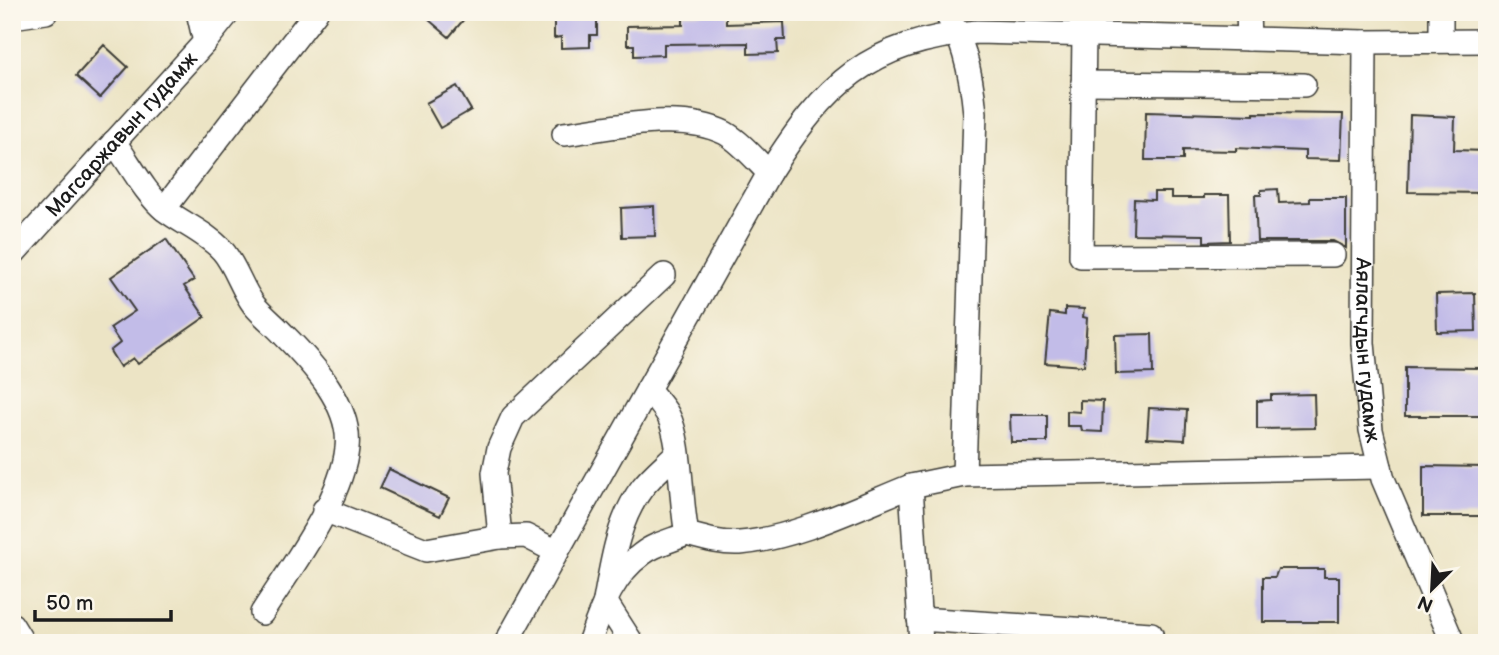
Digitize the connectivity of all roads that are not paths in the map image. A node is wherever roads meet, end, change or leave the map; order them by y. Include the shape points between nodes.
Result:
1 (46, 12) edge
2 (198, 12) edge
3 (229, 12) edge
4 (317, 12) edge
5 (944, 12) edge
6 (1248, 12) edge
7 (1441, 12) edge
8 (12, 17) edge
9 (1081, 23) edge
10 (955, 34) junction
11 (1249, 38) junction
12 (1441, 40) junction
13 (1487, 41) edge
14 (205, 42) junction
15 (1365, 42) junction
16 (1083, 83) junction
17 (1304, 85) dead end
18 (564, 134) dead end
19 (114, 142) junction
20 (769, 173) junction
21 (164, 209) junction
22 (12, 255) edge
23 (1333, 255) dead end
24 (664, 275) dead end
25 (648, 389) junction
26 (677, 453) junction
27 (1380, 467) junction
28 (964, 475) junction
29 (911, 486) junction
30 (324, 510) junction
31 (687, 534) junction
32 (500, 537) junction
33 (557, 552) junction
34 (605, 601) junction
35 (262, 613) dead end
36 (919, 619) junction
37 (12, 625) edge
38 (1151, 634) dead end
39 (23, 643) edge
40 (506, 643) edge
41 (589, 643) edge
42 (632, 643) edge
43 (921, 643) edge
44 (1453, 643) edge

1 - 8 street
2 - 14 street
3 - 14 street, Магсаржавын гудамж
4 - 21 street
5 - 10 street
6 - 11 street
7 - 12 street
9 - 10 street
9 - 11 street
9 - 16 street
10 - 20 street via 904,45 844,79 806,119
10 - 28 street via 971,77 975,113
11 - 15 street
12 - 13 street
12 - 15 street
14 - 19 street, Магсаржавын гудамж
15 - 27 street, Аялагчдын гудамж via 1363,343 1371,430
16 - 17 street
16 - 23 street via 1081,256
18 - 20 street via 696,122 727,134
19 - 21 street
19 - 22 street, Магсаржавын гудамж
20 - 25 street
21 - 30 street via 224,253 252,303 297,348 338,406 347,446 341,477
24 - 32 street via 513,417 499,448 495,473
25 - 26 street via 668,415
25 - 33 street
26 - 31 street
26 - 34 street via 642,488 625,519
27 - 28 street
27 - 44 street, Аялагчдын гудамж
28 - 29 street
29 - 31 street via 776,536 740,543
29 - 36 street
30 - 32 street via 425,550
30 - 35 street
31 - 34 street via 643,552 622,571
32 - 33 street via 526,536
33 - 40 street
34 - 41 street
34 - 42 street
36 - 38 street
36 - 43 street
37 - 39 street

